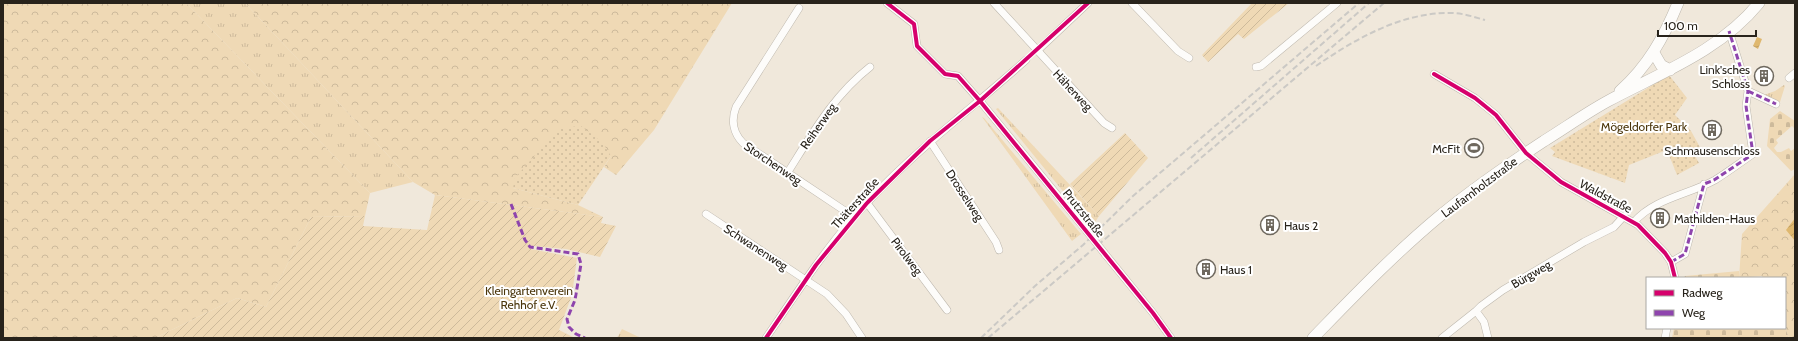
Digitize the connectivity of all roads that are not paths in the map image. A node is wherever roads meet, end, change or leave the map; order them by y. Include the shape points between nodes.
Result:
1 (887, 3) edge
2 (994, 3) edge
3 (1088, 3) edge
4 (1132, 3) edge
5 (1337, 3) edge
6 (1677, 3) edge
7 (1760, 4) edge
8 (799, 8) dead end
9 (1729, 31) junction
10 (1036, 51) junction
11 (1654, 53) junction
12 (1189, 58) dead end
13 (1026, 60) dead end
14 (870, 67) dead end
15 (1256, 67) dead end
16 (1670, 70) junction
17 (1795, 73) edge
18 (1434, 74) dead end
19 (1789, 78) dead end
20 (1748, 95) junction
21 (980, 101) junction
22 (1607, 102) junction
23 (1776, 104) dead end
24 (1112, 128) dead end
25 (930, 141) junction
26 (1526, 153) junction
27 (788, 172) junction
28 (1704, 184) junction
29 (867, 203) junction
30 (706, 214) dead end
31 (1624, 216) junction
32 (854, 217) junction
33 (1634, 222) junction
34 (999, 250) dead end
35 (1671, 262) junction
36 (1675, 277) edge
37 (806, 280) junction
38 (947, 310) dead end
39 (1476, 311) junction
40 (766, 338) edge
41 (862, 338) edge
42 (1171, 338) edge
43 (1313, 338) edge
44 (1442, 338) edge
45 (1488, 338) edge

1 - 21 street, Prutzstraße via 914,24 917,46 945,74 958,76
2 - 10 street, Häherweg
3 - 10 street
4 - 12 street via 1178,51
5 - 15 street via 1261,66
6 - 11 main road via 1665,34
7 - 9 main road, Laufamholzstraße
8 - 27 street, Storchenweg via 733,113 738,138
9 - 16 main road, Laufamholzstraße via 1709,47
9 - 20 street
10 - 24 street, Häherweg via 1104,123
11 - 16 main road via 1661,65
11 - 22 main road via 1636,76
13 - 21 street, Thäterstraße
14 - 27 street, Reiherweg via 858,76 827,110
16 - 22 main road, Laufamholzstraße
17 - 19 street
18 - 26 street, Waldstraße via 1475,98 1496,115
20 - 23 street
20 - 28 street via 1746,106 1753,154
21 - 25 street, Thäterstraße
21 - 42 street, Prutzstraße, bridge
22 - 26 main road, Laufamholzstraße
25 - 29 street, Thäterstraße
25 - 34 street, Drosselweg
26 - 31 street, Waldstraße via 1570,188
26 - 43 main road, Laufamholzstraße via 1432,223 1383,267
27 - 32 street, Storchenweg
28 - 33 street via 1653,206
28 - 35 street via 1684,254
29 - 32 street, Thäterstraße
29 - 38 street, Pirolweg
30 - 37 street, Schwanenweg
31 - 33 street, Waldstraße
31 - 39 street, Bürgweg via 1614,227 1503,290
32 - 37 street, Thäterstraße
33 - 35 street, Waldstraße via 1657,243
35 - 36 street
37 - 40 street, Thäterstraße
37 - 41 street, Schwanenweg via 834,301
39 - 44 street, Bürgweg
39 - 45 street via 1484,322

